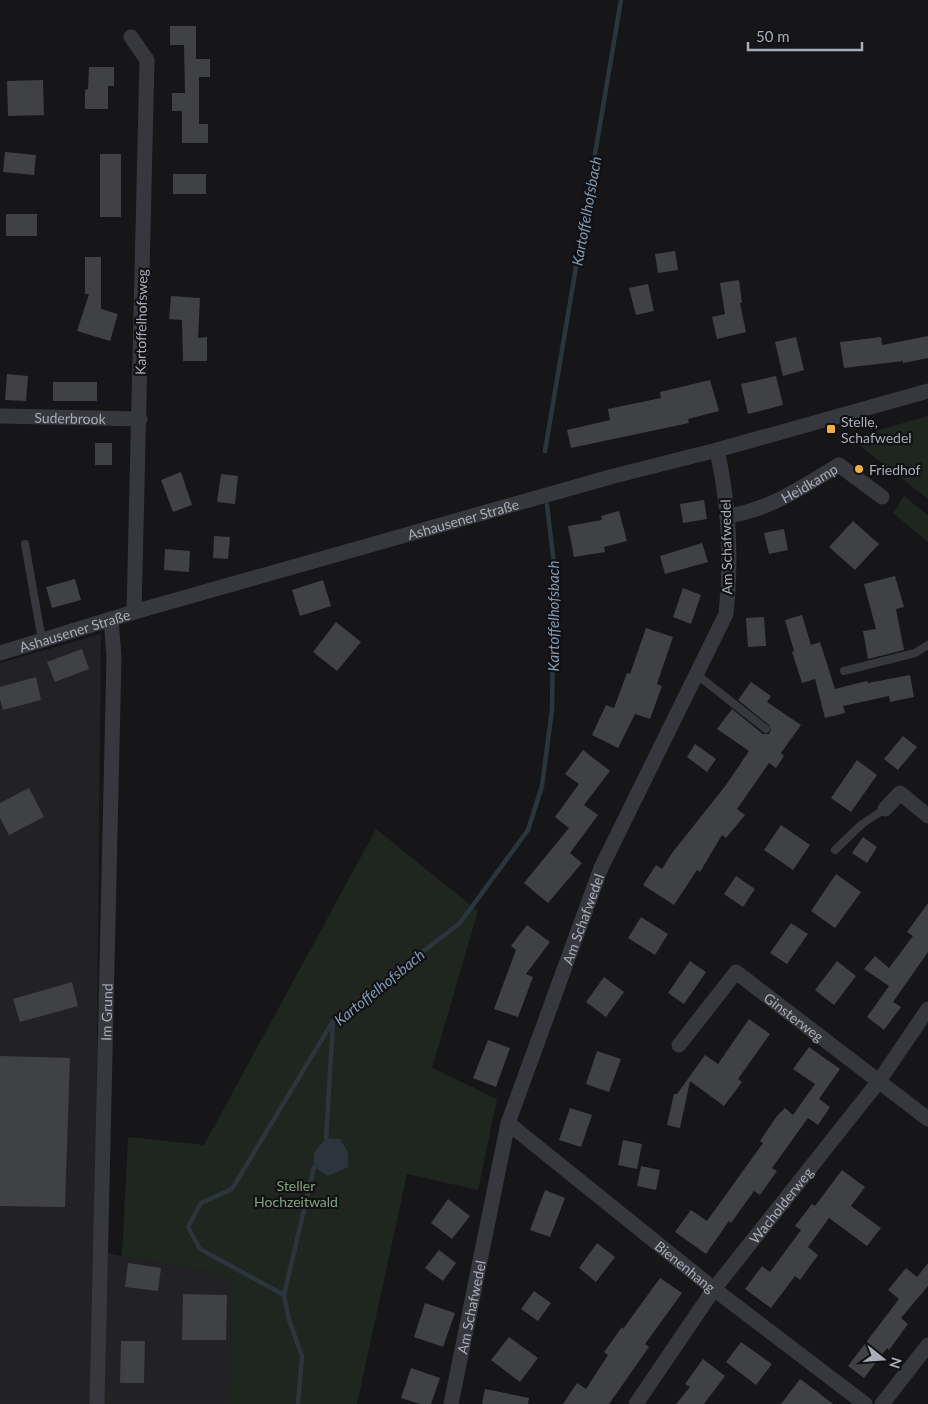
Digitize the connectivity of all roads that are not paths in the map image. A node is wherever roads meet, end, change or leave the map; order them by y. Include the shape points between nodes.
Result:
1 (131, 37) dead end
2 (928, 390) edge
3 (0, 416) edge
4 (140, 419) junction
5 (717, 450) junction
6 (882, 497) dead end
7 (728, 516) junction
8 (25, 544) dead end
9 (134, 612) junction
10 (111, 618) junction
11 (42, 640) junction
12 (928, 645) edge
13 (0, 653) edge
14 (844, 672) dead end
15 (696, 674) junction
16 (766, 729) dead end
17 (884, 810) joint
18 (928, 816) edge
19 (835, 850) dead end
20 (928, 1009) edge
21 (679, 1045) dead end
22 (879, 1081) junction
23 (928, 1119) edge
24 (508, 1123) junction
25 (714, 1289) junction
26 (928, 1345) edge
27 (97, 1404) edge
28 (451, 1404) edge
29 (636, 1404) edge
30 (865, 1404) edge
31 (882, 1404) edge

1 - 4 street, Kartoffelhofsweg via 147,60
2 - 5 street, Ashausener Straße
3 - 4 street, Suderbrook
4 - 9 street, Kartoffelhofsweg
5 - 7 street, Am Schafwedel
5 - 9 street, Ashausener Straße
6 - 7 street, Heidkamp via 838,465 768,506
7 - 15 street, Am Schafwedel via 730,579 726,614
8 - 11 lane
9 - 10 street, Ashausener Straße
10 - 11 street, Ashausener Straße
10 - 27 street, Im Grund via 114,657
11 - 13 street, Ashausener Straße
12 - 14 lane via 915,653
15 - 16 lane
15 - 24 street, Am Schafwedel via 601,868
17 - 18 street via 900,793
17 - 19 lane via 862,824
20 - 22 street, Wacholderweg
21 - 22 street, Ginsterweg via 736,972
22 - 23 street, Ginsterweg
22 - 25 street, Wacholderweg
24 - 25 street, Bienenhang
24 - 28 street, Am Schafwedel
25 - 29 street, Wacholderweg
25 - 30 street, Bienenhang
26 - 31 street

